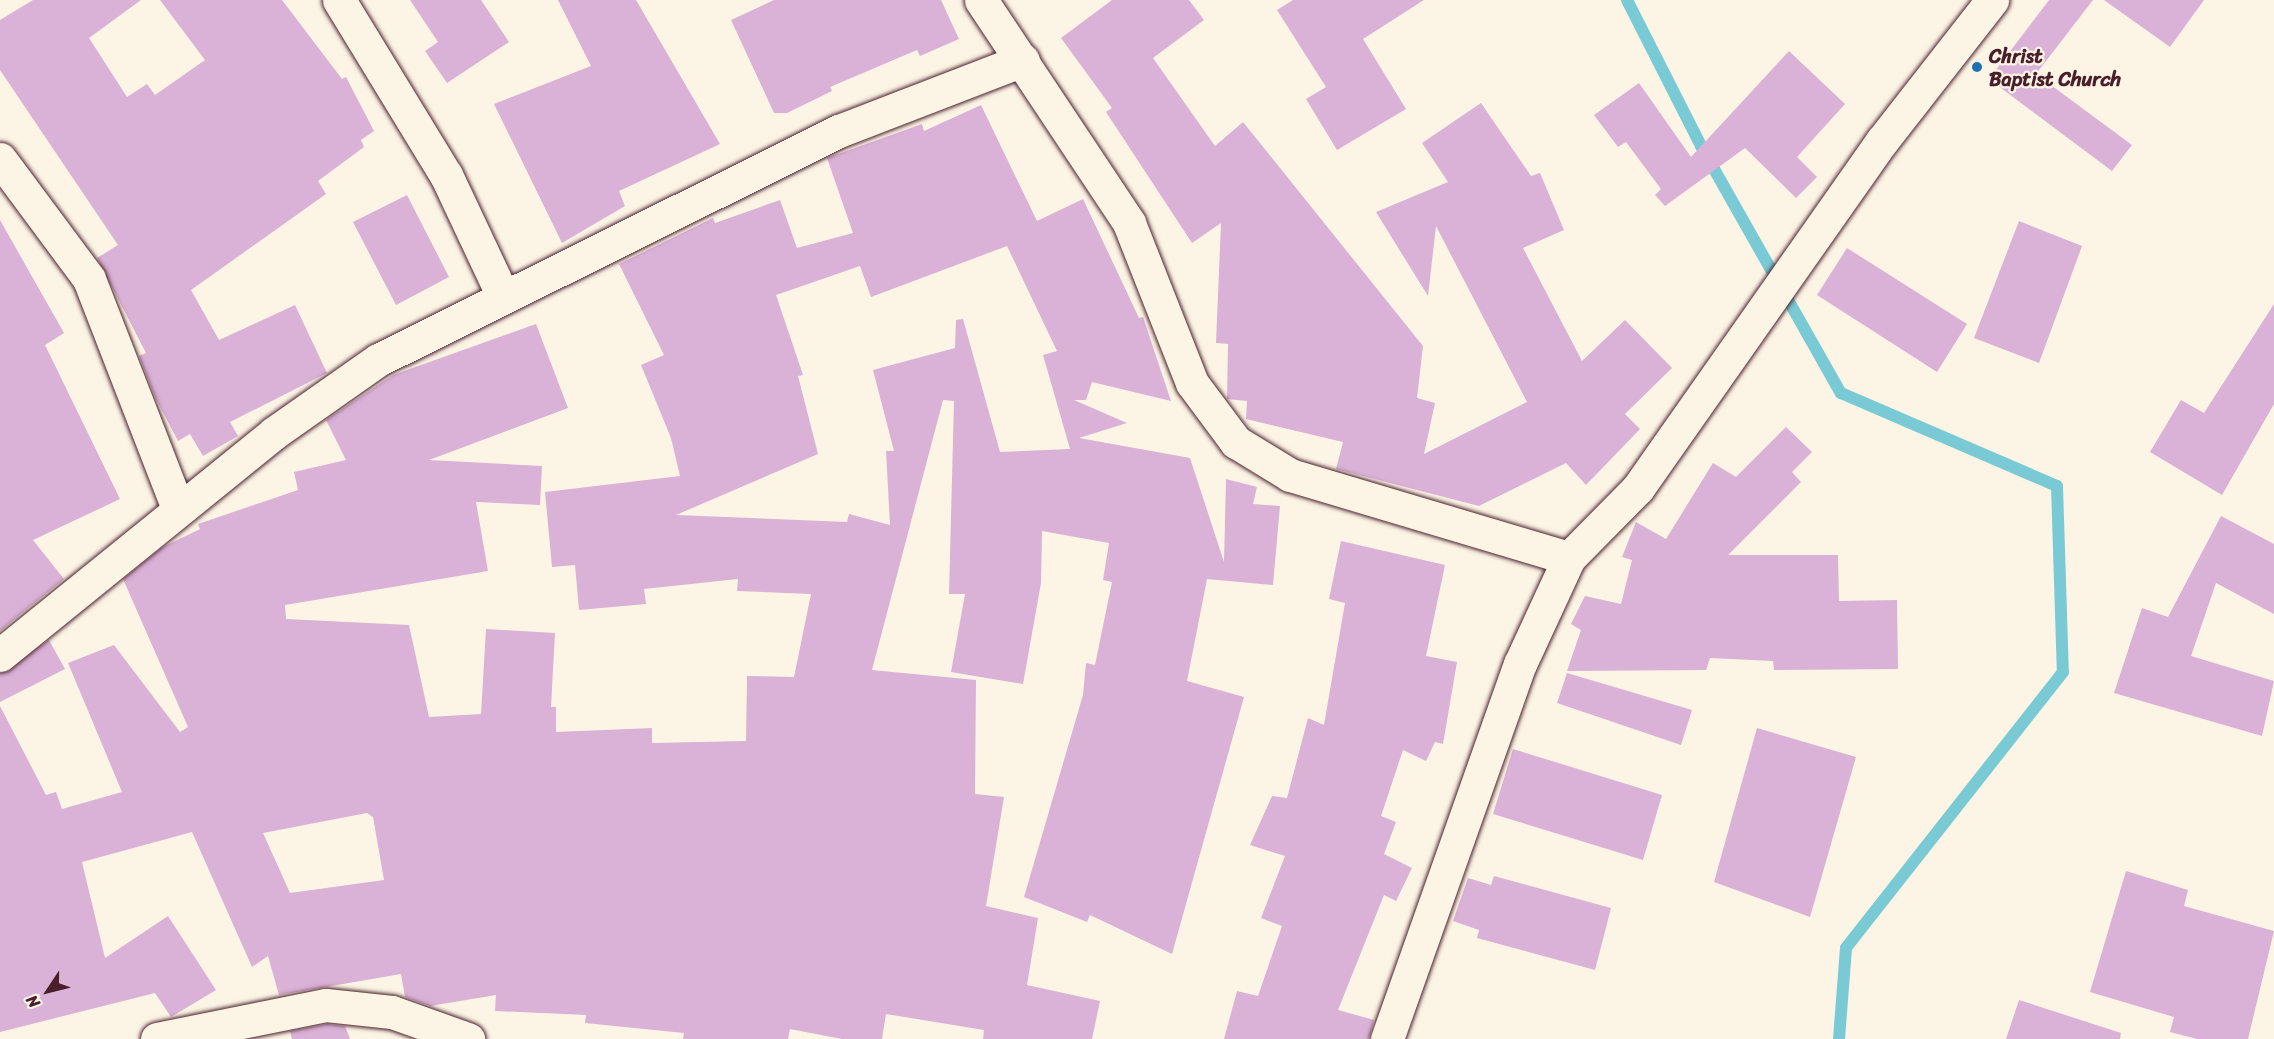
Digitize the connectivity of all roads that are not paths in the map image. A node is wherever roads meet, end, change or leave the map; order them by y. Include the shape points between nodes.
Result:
1 (339, 0) edge
2 (981, 0) edge
3 (1992, 0) edge
4 (1023, 60) junction
5 (0, 159) edge
6 (503, 296) junction
7 (178, 508) junction
8 (1569, 558) junction
9 (0, 655) edge
10 (157, 1039) edge
11 (468, 1039) edge
12 (1387, 1039) edge

1 - 6 street via 446,175
2 - 4 street
3 - 8 street via 1882,141 1638,488
4 - 6 street via 839,131
4 - 8 street via 1129,223 1191,383 1236,442 1290,475
5 - 7 street via 89,279
6 - 7 street via 378,360
7 - 9 street
8 - 12 street via 1520,664
10 - 11 street via 326,1005 392,1012

